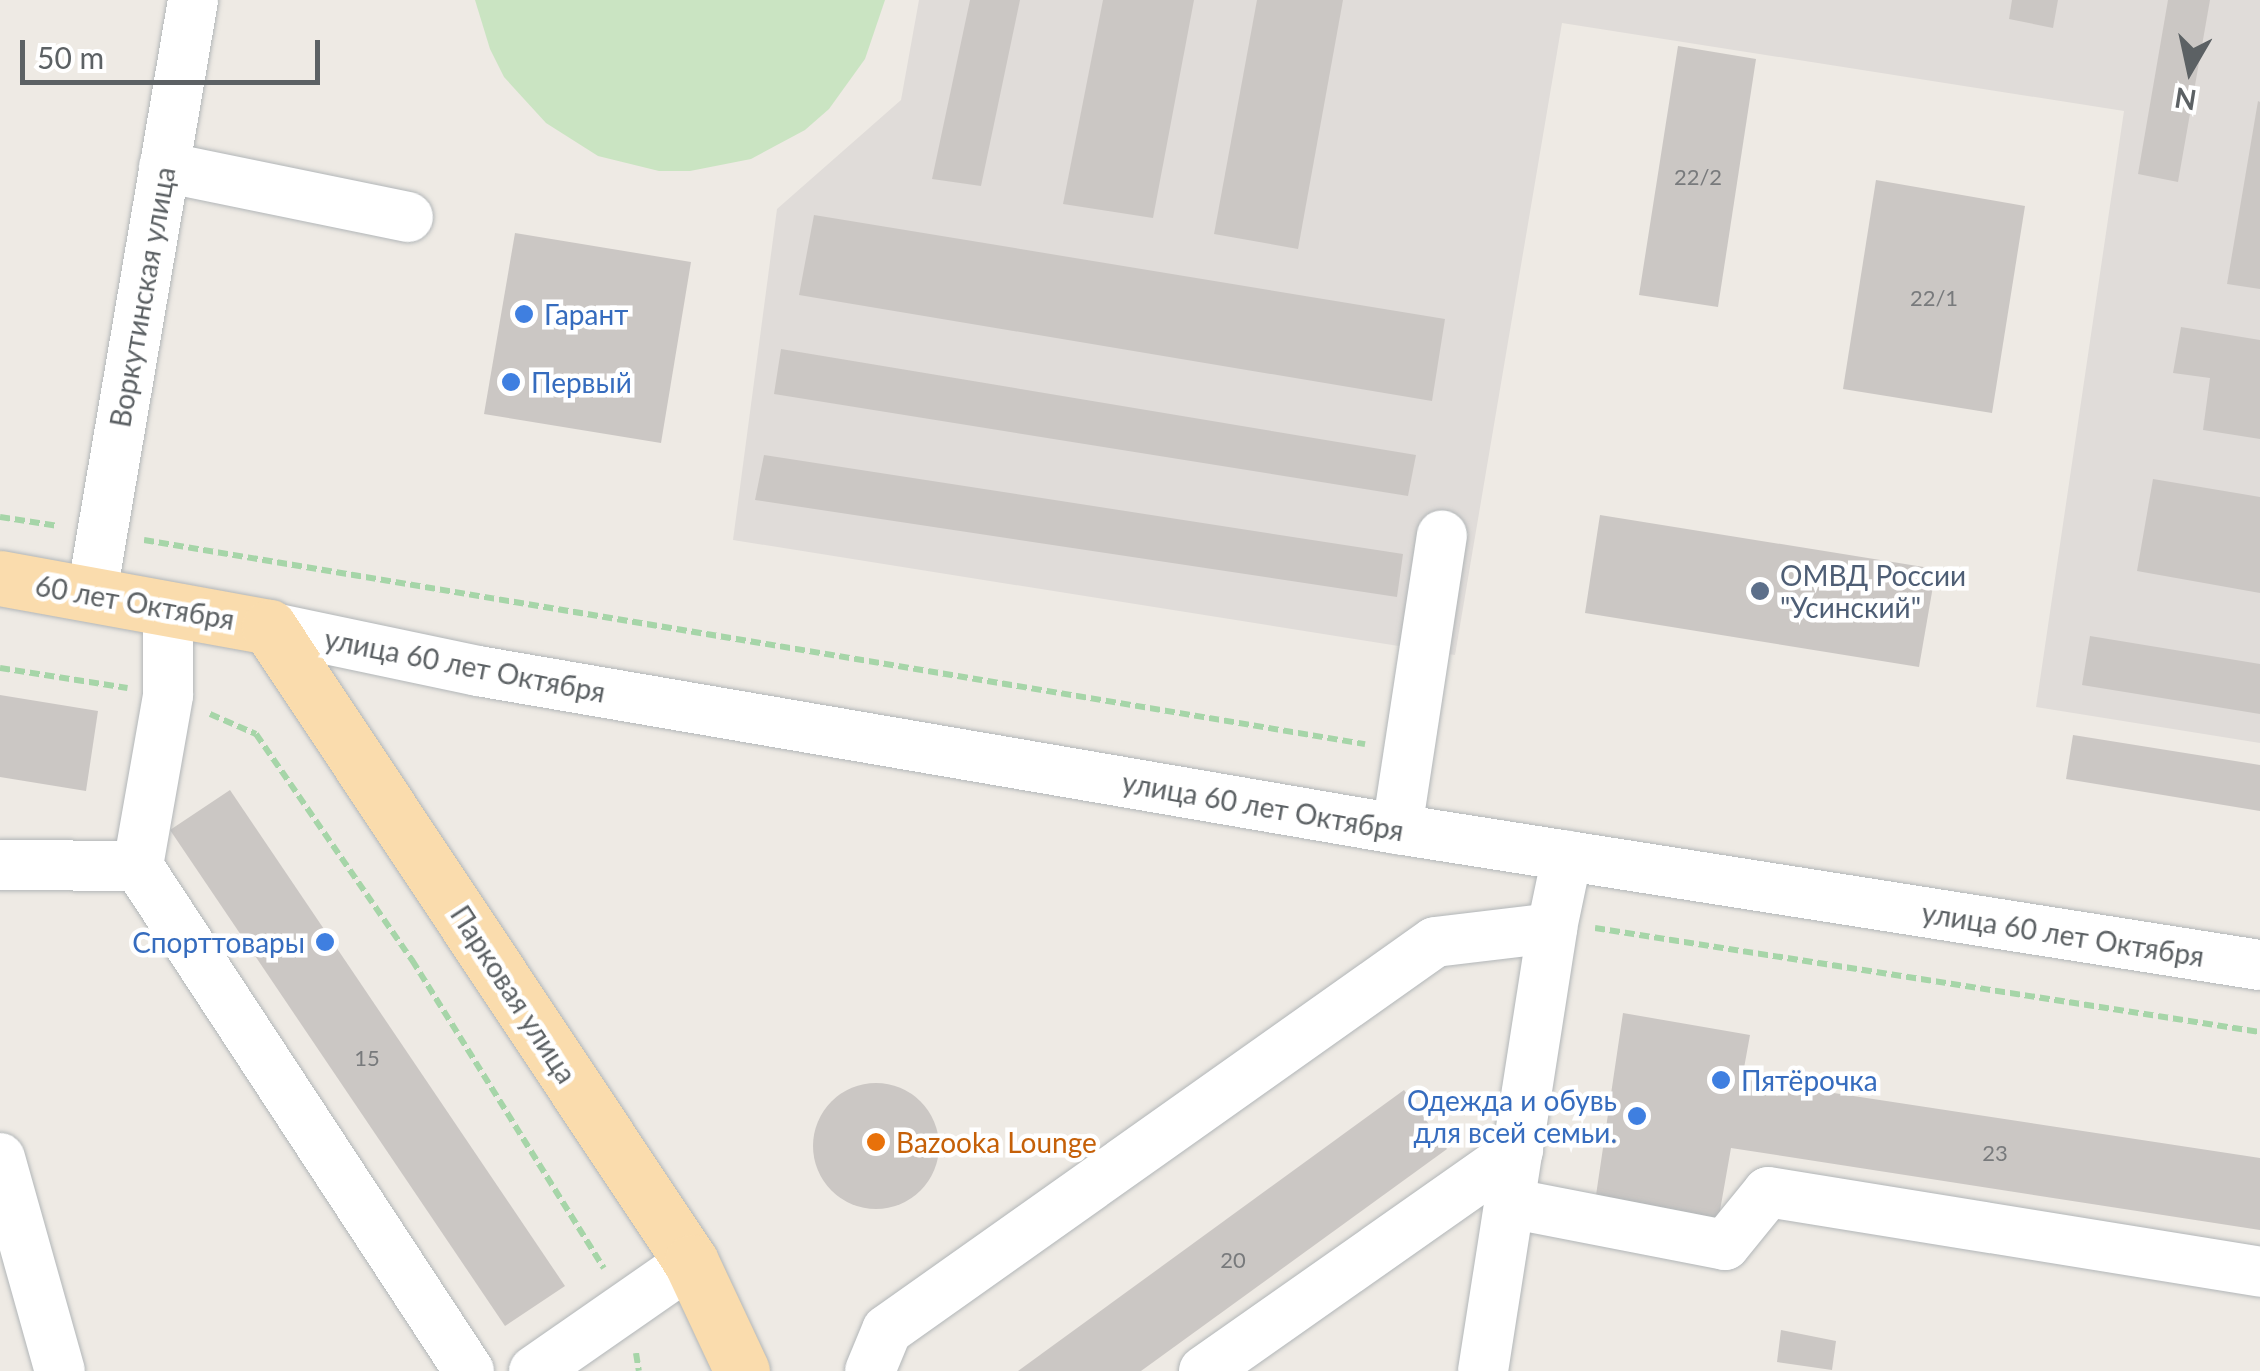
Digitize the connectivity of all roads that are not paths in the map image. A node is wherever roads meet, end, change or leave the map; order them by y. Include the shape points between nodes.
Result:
1 (194, 0) edge
2 (164, 167) junction
3 (408, 217) dead end
4 (1442, 535) dead end
5 (0, 578) edge
6 (92, 593) junction
7 (168, 608) junction
8 (270, 626) junction
9 (1396, 830) junction
10 (1567, 856) junction
11 (0, 865) edge
12 (138, 866) junction
13 (1552, 928) junction
14 (2260, 964) edge
15 (1518, 1150) junction
16 (0, 1158) edge
17 (1509, 1203) junction
18 (691, 1262) junction
19 (2260, 1272) edge
20 (60, 1371) edge
21 (469, 1371) edge
22 (534, 1371) edge
23 (742, 1371) edge
24 (870, 1371) edge
25 (1204, 1371) edge
26 (1483, 1371) edge

1 - 2 street, Воркутинская улица
2 - 3 street
2 - 6 street, Воркутинская улица
4 - 9 street
5 - 6 main road, 60 лет Октября
6 - 7 main road, 60 лет Октября
7 - 8 main road, 60 лет Октября
7 - 12 street via 168,695
8 - 9 street, улица 60 лет Октября via 478,671
8 - 18 main road, Парковая улица
9 - 10 street, улица 60 лет Октября
10 - 13 street
10 - 14 street, улица 60 лет Октября
11 - 12 street
12 - 21 street
13 - 15 street
13 - 24 street via 1436,942 887,1330
15 - 17 street
15 - 25 street
16 - 20 street
17 - 19 street via 1725,1245 1768,1192
17 - 26 street
18 - 22 street
18 - 23 main road, Парковая улица

